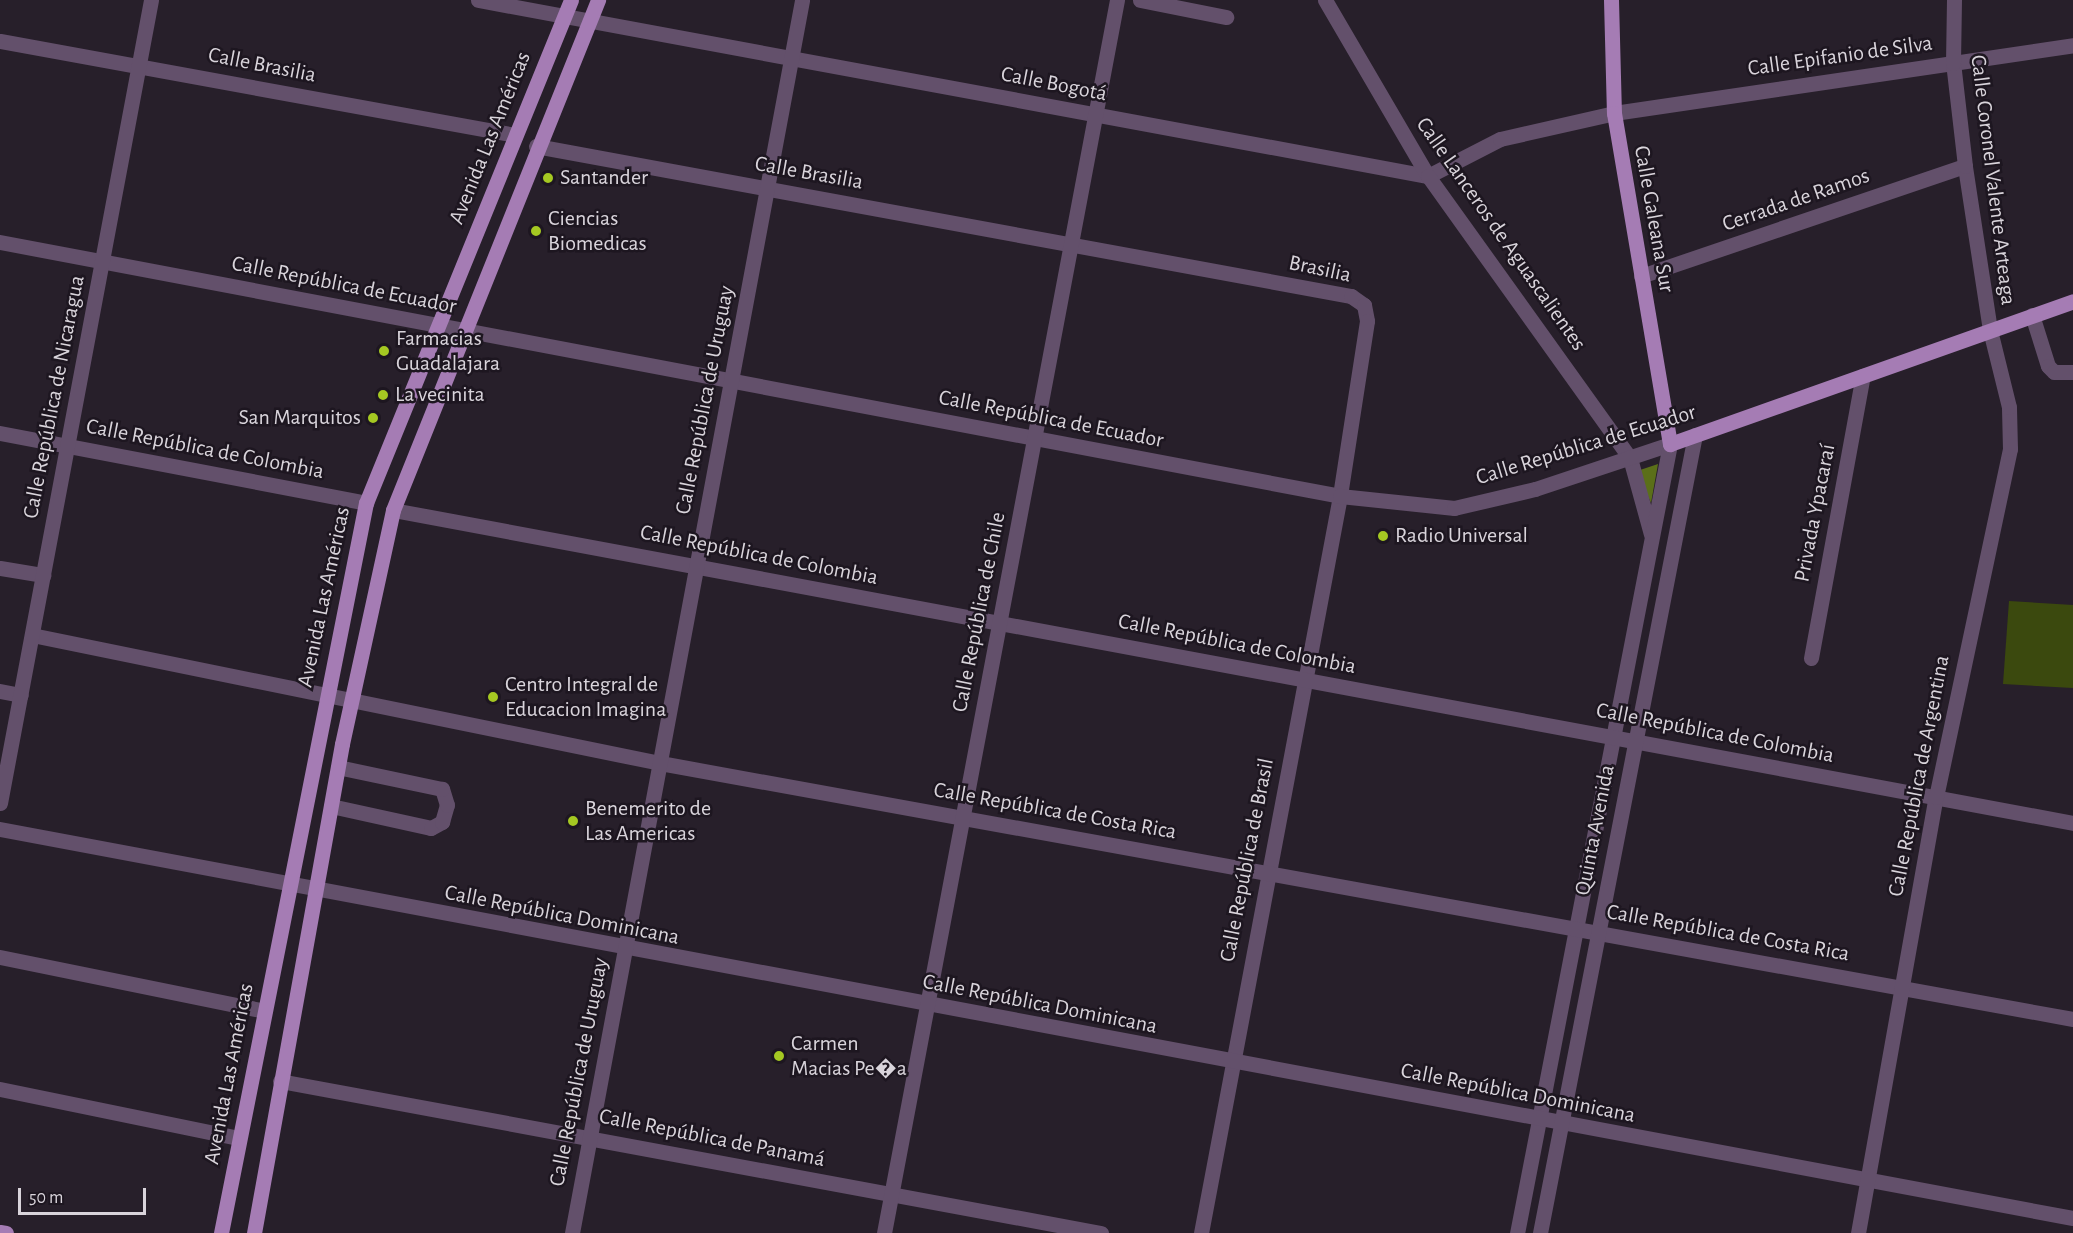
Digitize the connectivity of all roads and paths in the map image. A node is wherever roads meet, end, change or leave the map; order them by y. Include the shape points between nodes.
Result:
1 (152, 0) edge
2 (478, 0) edge
3 (571, 0) edge
4 (598, 0) edge
5 (802, 0) edge
6 (1117, 0) edge
7 (1140, 0) edge
8 (1325, 0) edge
9 (1611, 0) edge
10 (1954, 0) edge
11 (565, 16) junction
12 (1226, 16) dead end
13 (589, 21) junction
14 (0, 41) edge
15 (2073, 45) edge
16 (792, 58) junction
17 (1953, 63) junction
18 (140, 65) junction
19 (1614, 113) junction
20 (1096, 115) junction
21 (515, 135) junction
22 (536, 146) junction
23 (1965, 166) junction
24 (1428, 176) junction
25 (767, 189) junction
26 (0, 242) edge
27 (1075, 245) junction
28 (102, 261) junction
29 (1641, 276) junction
30 (2073, 301) edge
31 (2032, 315) junction
32 (438, 326) junction
33 (461, 330) junction
34 (1990, 330) junction
35 (2073, 372) edge
36 (1863, 376) junction
37 (731, 381) junction
38 (0, 433) edge
39 (1695, 435) junction
40 (1035, 439) junction
41 (1670, 444) junction
42 (68, 446) junction
43 (1630, 458) junction
44 (1340, 496) junction
45 (366, 503) junction
46 (393, 510) junction
47 (1652, 538) junction
48 (696, 566) junction
49 (0, 568) edge
50 (43, 575) junction
51 (1000, 623) junction
52 (32, 635) junction
53 (1811, 658) dead end
54 (1303, 679) junction
55 (0, 691) edge
56 (327, 693) junction
57 (21, 695) junction
58 (351, 698) junction
59 (1613, 737) junction
60 (1636, 741) junction
61 (660, 763) junction
62 (338, 767) junction
63 (1935, 797) junction
64 (0, 803) edge
65 (331, 806) junction
66 (962, 817) junction
67 (2073, 823) edge
68 (0, 829) edge
69 (1267, 872) junction
70 (289, 887) junction
71 (314, 892) junction
72 (1576, 928) junction
73 (1599, 932) junction
74 (625, 950) junction
75 (0, 957) edge
76 (1900, 987) junction
77 (927, 1006) junction
78 (265, 1011) junction
79 (2073, 1019) edge
80 (1232, 1062) junction
81 (280, 1081) junction
82 (0, 1089) edge
83 (1539, 1119) junction
84 (1562, 1124) junction
85 (239, 1138) junction
86 (589, 1138) junction
87 (1869, 1180) junction
88 (891, 1194) junction
89 (2073, 1218) edge
90 (0, 1232) edge
91 (6, 1233) edge
92 (221, 1233) edge
93 (254, 1233) edge
94 (572, 1233) edge
95 (884, 1233) edge
96 (1101, 1233) edge
97 (1201, 1233) edge
98 (1517, 1233) edge
99 (1540, 1233) edge
100 (1858, 1233) edge

1 - 18 street, Calle República de Nicaragua
2 - 11 street, Calle Bogotá
3 - 11 main road, Avenida Las Américas
4 - 13 main road, Avenida Las Américas
5 - 16 street, Calle República de Uruguay
6 - 20 street, Calle República de Chile
7 - 12 street
8 - 24 street, Calle Lanceros de Aguascalientes
9 - 19 main road, Calle Galeana Sur
10 - 17 street, Calle Coronel Valente Arteaga
11 - 13 street, Calle Bogotá
11 - 21 main road, Avenida Las Américas
13 - 16 street, Calle Bogotá
13 - 22 main road, Avenida Las Américas
14 - 18 street, Calle Brasilia
15 - 17 street, Calle Epifanio de Silva
16 - 20 street, Calle Bogotá
16 - 25 street, Calle República de Uruguay
17 - 19 street, Calle Epifanio de Silva
17 - 23 street, Calle Coronel Valente Arteaga
18 - 21 street, Calle Brasilia
18 - 28 street, Calle República de Nicaragua
19 - 24 street via 1500,139
19 - 29 main road, Calle Galeana Sur
20 - 24 street, Calle Bogotá
20 - 27 street, Calle República de Chile
21 - 32 main road, Avenida Las Américas
22 - 25 street, Calle Brasilia
22 - 33 main road, Avenida Las Américas
23 - 29 street, Cerrada de Ramos
23 - 34 street, Calle Coronel Valente Arteaga
24 - 43 street, Calle Lanceros de Aguascalientes
25 - 27 street, Calle Brasilia
25 - 37 street, Calle República de Uruguay
26 - 28 street, Calle República de Ecuador
27 - 40 street, Calle República de Chile
27 - 44 street, Brasilia via 1351,296 1364,305 1367,321
28 - 32 street, Calle República de Ecuador
28 - 42 street, Calle República de Nicaragua
29 - 41 main road, Calle Galeana Sur
30 - 31 main road, Calle República de Ecuador
31 - 34 main road, Calle República de Ecuador
31 - 35 street via 2048,366 2054,372
32 - 33 street, Calle República de Ecuador
32 - 45 main road, Avenida Las Américas
33 - 37 street, Calle República de Ecuador
33 - 46 main road, Avenida Las Américas
34 - 36 main road, Calle República de Ecuador
34 - 63 street, Calle República de Argentina via 2009,407 2010,449
36 - 39 main road, Calle República de Ecuador
36 - 53 street, Privada Ypacaraí
37 - 40 street, Calle República de Ecuador
37 - 48 street, Calle República de Uruguay
38 - 42 street, Calle República de Colombia
39 - 41 main road, Calle República de Ecuador
39 - 60 street, Quinta Avenida
40 - 44 street, Calle República de Ecuador
40 - 51 street, Calle República de Chile
41 - 43 street, Calle República de Ecuador
41 - 47 street, Quinta Avenida
42 - 45 street, Calle República de Colombia
42 - 50 street, Calle República de Nicaragua
43 - 44 street, Calle República de Ecuador via 1454,508
43 - 47 street
44 - 54 street, Calle República de Brasil
45 - 56 main road, Avenida Las Américas
46 - 48 street, Calle República de Colombia
46 - 58 main road, Avenida Las Américas
47 - 59 street, Quinta Avenida
48 - 51 street, Calle República de Colombia
48 - 61 street, Calle República de Uruguay
49 - 50 street
50 - 52 street, Calle República de Nicaragua
51 - 54 street, Calle República de Colombia
51 - 66 street, Calle República de Chile
52 - 56 street, Calle República de Costa Rica
52 - 57 street, Calle República de Nicaragua
54 - 59 street, Calle República de Colombia
54 - 69 street, Calle República de Brasil
55 - 57 street
56 - 58 street, Calle República de Costa Rica
56 - 70 main road, Avenida Las Américas
57 - 64 street, Calle República de Nicaragua
58 - 61 street, Calle República de Costa Rica
58 - 62 main road, Avenida Las Américas
59 - 60 street, Calle República de Colombia
59 - 72 street, Quinta Avenida
60 - 63 street, Calle República de Colombia
60 - 73 street, Quinta Avenida
61 - 66 street, Calle República de Costa Rica
61 - 74 street, Calle República de Uruguay
62 - 65 main road, Avenida Las Américas
62 - 65 street via 442,789 447,805 442,822 431,828
63 - 67 street, Calle República de Colombia
63 - 76 street, Calle República de Argentina
65 - 71 main road, Avenida Las Américas
66 - 69 street, Calle República de Costa Rica
66 - 77 street, Calle República de Chile
68 - 70 street, Calle República Dominicana
69 - 72 street, Calle República de Costa Rica
69 - 80 street, Calle República de Brasil
70 - 71 street, Calle República Dominicana
70 - 78 main road, Avenida Las Américas
71 - 74 street, Calle República Dominicana
71 - 81 main road, Avenida Las Américas
72 - 73 street, Calle República de Costa Rica
72 - 83 street, Quinta Avenida
73 - 76 street, Calle República de Costa Rica
73 - 84 street, Quinta Avenida
74 - 77 street, Calle República Dominicana
74 - 86 street, Calle República de Uruguay
75 - 78 street
76 - 79 street, Calle República de Costa Rica
76 - 87 street, Calle República de Argentina
77 - 80 street, Calle República Dominicana
77 - 88 street, Calle República de Chile
78 - 85 main road, Avenida Las Américas
80 - 83 street, Calle República Dominicana
80 - 97 street, Calle República de Brasil
81 - 86 street, Calle República de Panamá
81 - 93 main road, Avenida Las Américas
82 - 85 street
83 - 84 street, Calle República Dominicana
83 - 98 street, Quinta Avenida
84 - 87 street, Calle República Dominicana
84 - 99 street, Quinta Avenida
85 - 92 main road, Avenida Las Américas
86 - 88 street, Calle República de Panamá
86 - 94 street, Calle República de Uruguay
87 - 89 street, Calle República Dominicana
87 - 100 street, Calle República de Argentina
88 - 95 street, Calle República de Chile
88 - 96 street, Calle República de Panamá
90 - 91 main road

